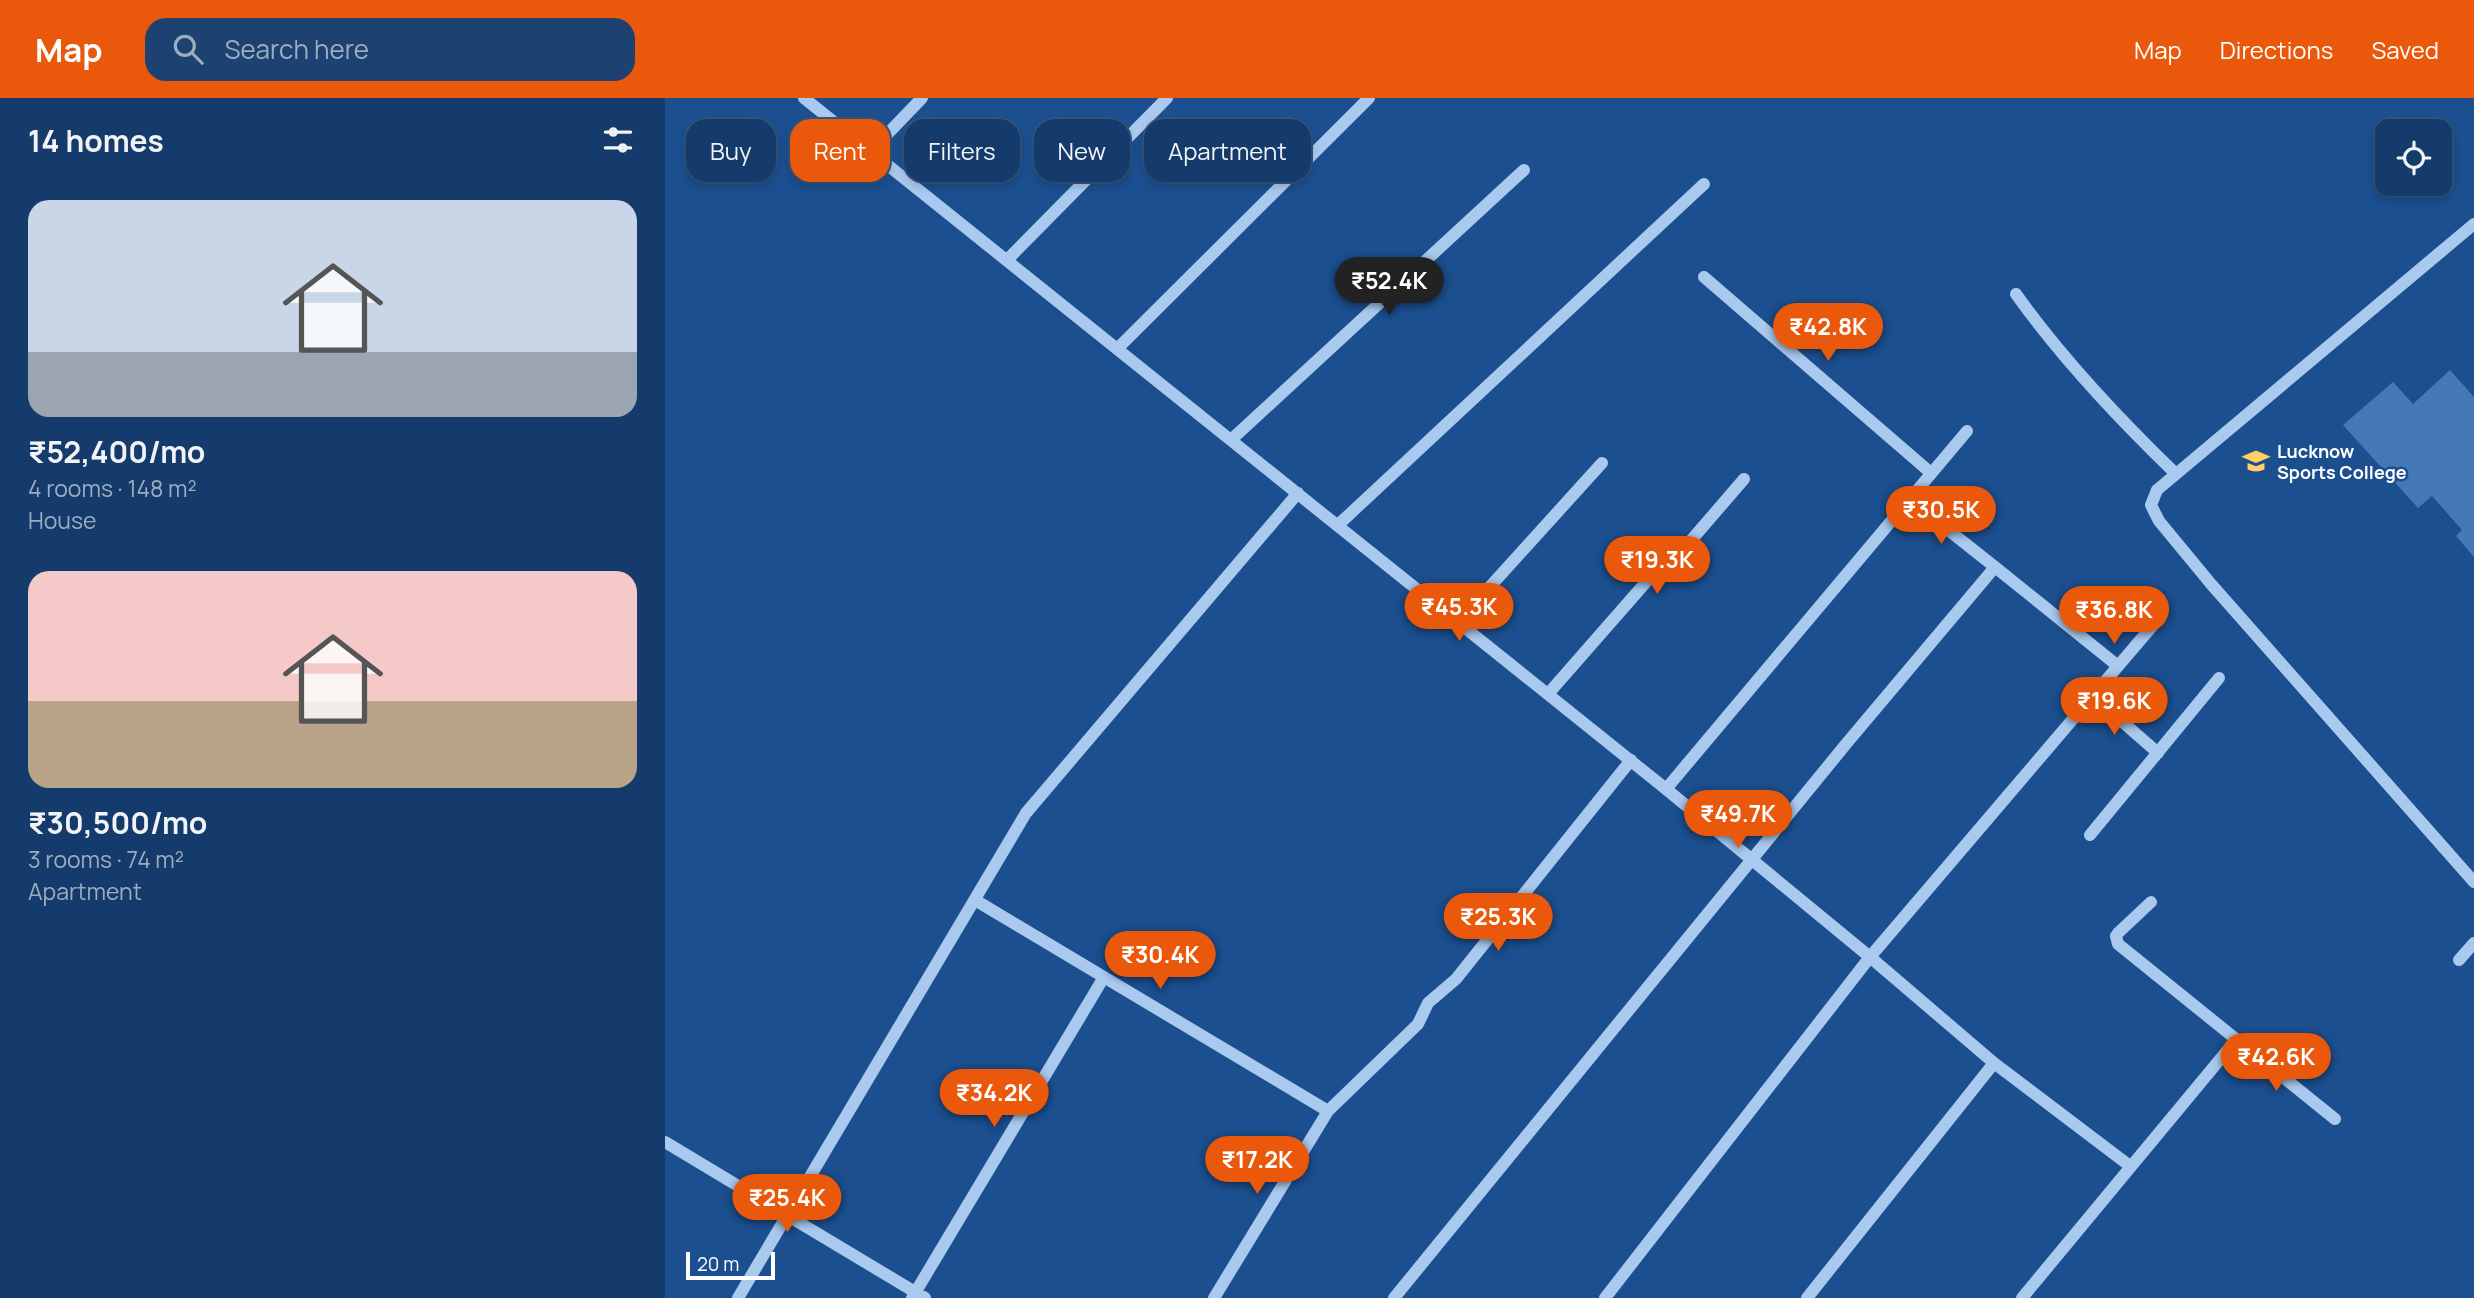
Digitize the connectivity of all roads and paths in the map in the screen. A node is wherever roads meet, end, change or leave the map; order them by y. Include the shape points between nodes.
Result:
1 (804, 98) edge
2 (922, 98) edge
3 (1167, 98) edge
4 (1369, 98) edge
5 (831, 119) edge
6 (890, 131) edge
7 (890, 166) edge
8 (1524, 170) dead end
9 (1704, 184) dead end
10 (2474, 224) edge
11 (1007, 260) junction
12 (1704, 277) dead end
13 (2016, 294) dead end
14 (1118, 348) junction
15 (1967, 431) dead end
16 (1232, 439) junction
17 (1602, 463) dead end
18 (1931, 473) junction
19 (2176, 474) junction
20 (1744, 479) dead end
21 (1298, 494) junction
22 (1909, 499) junction
23 (1338, 525) junction
24 (1995, 567) junction
25 (2160, 617) dead end
26 (1458, 622) junction
27 (2119, 666) junction
28 (2219, 677) dead end
29 (1548, 694) junction
30 (2093, 696) junction
31 (2158, 753) junction
32 (1630, 761) junction
33 (1666, 789) junction
34 (2090, 835) dead end
35 (1752, 860) junction
36 (2474, 882) edge
37 (975, 900) junction
38 (2151, 902) dead end
39 (2474, 943) edge
40 (1870, 957) junction
41 (2459, 960) dead end
42 (1104, 977) junction
43 (2236, 1040) junction
44 (1994, 1063) junction
45 (1328, 1111) junction
46 (2335, 1119) dead end
47 (665, 1142) edge
48 (2130, 1166) junction
49 (787, 1215) junction
50 (918, 1296) edge
51 (738, 1298) edge
52 (1214, 1298) edge
53 (1394, 1298) edge
54 (1605, 1298) edge
55 (1807, 1298) edge
56 (2022, 1298) edge

1 - 5 street
2 - 6 street
3 - 11 street
4 - 14 street
7 - 11 street
8 - 16 street
9 - 23 street
10 - 19 street
11 - 14 street
12 - 18 street
13 - 19 street via 2117,417
14 - 16 street
15 - 18 street
16 - 21 street
17 - 26 street
18 - 22 street
19 - 36 street via 2153,499 2158,521
20 - 29 street
21 - 23 street
21 - 37 street via 1026,813
22 - 24 street
22 - 33 street
23 - 26 street
24 - 27 street
24 - 35 street
25 - 27 street
26 - 29 street
27 - 30 street
28 - 31 street
29 - 32 street
30 - 31 street
30 - 40 street
31 - 34 street
32 - 33 street
32 - 45 street via 1456,979 1428,1003 1418,1024
33 - 35 street
35 - 40 street
35 - 53 street
37 - 42 street
37 - 49 street
38 - 43 street via 2118,933 2117,941
39 - 41 street
40 - 44 street
40 - 54 street
42 - 45 street
42 - 50 street
43 - 46 street
43 - 48 street
44 - 48 street
44 - 55 street
45 - 52 street
47 - 49 street
48 - 56 street
49 - 50 street
49 - 51 street

